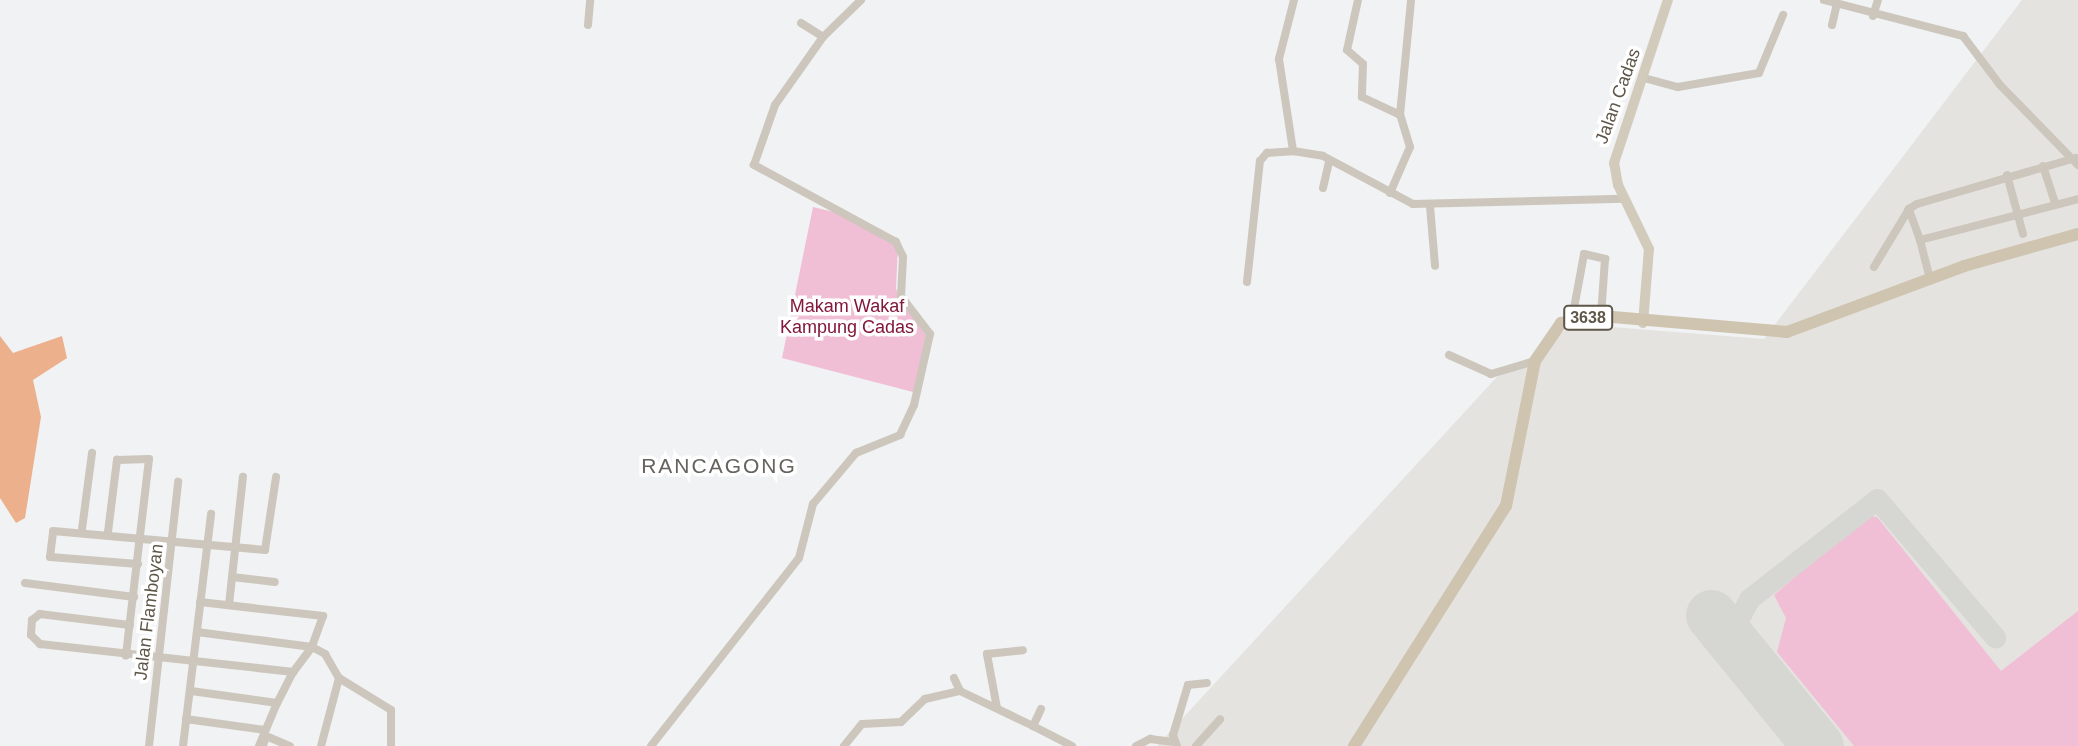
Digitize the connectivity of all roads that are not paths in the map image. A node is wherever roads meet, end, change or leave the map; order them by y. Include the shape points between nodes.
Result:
1 (590, 0) edge
2 (861, 0) edge
3 (1294, 0) edge
4 (1358, 0) edge
5 (1411, 0) edge
6 (1668, 0) edge
7 (1824, 0) edge
8 (1878, 0) edge
9 (1837, 4) junction
10 (1783, 15) dead end
11 (1872, 16) junction
12 (801, 23) dead end
13 (588, 25) dead end
14 (1832, 25) dead end
15 (823, 37) junction
16 (1644, 78) junction
17 (1400, 115) junction
18 (1293, 151) junction
19 (1329, 160) junction
20 (2076, 162) edge
21 (2043, 166) junction
22 (2007, 175) junction
23 (1323, 188) dead end
24 (1390, 193) junction
25 (1624, 199) junction
26 (2078, 199) edge
27 (2055, 204) junction
28 (1430, 206) junction
29 (1909, 209) junction
30 (2017, 215) junction
31 (2023, 234) dead end
32 (2078, 234) edge
33 (1920, 240) junction
34 (1435, 266) dead end
35 (1874, 267) dead end
36 (1930, 279) junction
37 (1247, 282) dead end
38 (1601, 316) junction
39 (1572, 319) junction
40 (1643, 323) junction
41 (1449, 355) dead end
42 (1535, 361) junction
43 (92, 453) dead end
44 (243, 477) dead end
45 (276, 477) dead end
46 (178, 482) dead end
47 (211, 514) dead end
48 (82, 528) junction
49 (108, 532) junction
50 (141, 536) junction
51 (173, 541) junction
52 (207, 543) junction
53 (236, 546) junction
54 (138, 564) junction
55 (232, 577) junction
56 (275, 582) dead end
57 (25, 583) dead end
58 (134, 597) junction
59 (200, 601) junction
60 (229, 605) junction
61 (130, 625) junction
62 (197, 632) junction
63 (312, 647) junction
64 (1023, 650) dead end
65 (127, 656) junction
66 (160, 659) junction
67 (193, 662) junction
68 (293, 672) junction
69 (339, 678) junction
70 (954, 678) dead end
71 (1207, 682) dead end
72 (191, 691) junction
73 (960, 691) junction
74 (277, 703) junction
75 (997, 708) junction
76 (1041, 709) dead end
77 (186, 719) junction
78 (1220, 719) dead end
79 (1033, 726) junction
80 (265, 730) junction
81 (1175, 744) edge
82 (149, 746) edge
83 (183, 746) edge
84 (261, 746) edge
85 (290, 746) edge
86 (321, 746) edge
87 (391, 746) edge
88 (651, 746) edge
89 (844, 746) edge
90 (1072, 746) edge
91 (1136, 746) edge
92 (1196, 746) edge
93 (1354, 746) edge

1 - 13 street
2 - 15 street
3 - 18 street via 1279,77
4 - 17 street via 1347,50 1363,64 1362,97
5 - 17 street
6 - 16 street, Jalan Cadas
7 - 9 street
8 - 11 street
9 - 11 street
9 - 14 street
10 - 16 street via 1759,73 1678,87
11 - 20 street via 1948,29 1972,42 2000,85
12 - 15 street
15 - 88 street via 775,105 754,165 897,242 903,257 901,296 930,334 914,405 900,435 856,453 813,504 799,558
16 - 25 street, Jalan Cadas via 1616,153
17 - 24 street via 1409,147
18 - 19 street
18 - 37 street via 1267,153 1260,161
19 - 23 street
19 - 24 street
20 - 21 street
21 - 22 street
21 - 27 street
22 - 29 street
22 - 30 street
24 - 28 street
25 - 28 street
25 - 40 street, Jalan Cadas via 1650,255
26 - 27 street
27 - 30 street
28 - 34 street
29 - 33 street
29 - 35 street
30 - 31 street
30 - 33 street
32 - 36 main road, 3638
33 - 36 street
36 - 40 main road, 3638 via 1787,332
38 - 39 main road, 3638
38 - 39 street via 1605,259 1584,254
38 - 40 main road, 3638
39 - 42 main road, 3638 via 1549,334
41 - 42 street via 1491,374
42 - 93 main road, 3638 via 1506,506
43 - 48 street
44 - 53 street
45 - 53 street via 267,550
46 - 51 street, Jalan Flamboyan
47 - 52 street
48 - 49 street
48 - 54 street via 54,528 50,557
49 - 50 street
49 - 50 street via 117,460 149,459
50 - 51 street
50 - 54 street
51 - 52 street
51 - 66 street, Jalan Flamboyan
52 - 53 street
52 - 59 street
53 - 55 street
54 - 58 street
55 - 56 street
55 - 60 street
57 - 58 street
58 - 61 street
59 - 60 street
59 - 62 street
60 - 63 street via 322,615
61 - 65 street
61 - 65 street via 40,614 32,620 35,643
62 - 63 street
62 - 67 street
63 - 68 street
63 - 69 street via 325,654
64 - 75 street via 987,654
65 - 66 street
66 - 67 street
66 - 82 street, Jalan Flamboyan
67 - 68 street
67 - 72 street
68 - 74 street
69 - 86 street
69 - 87 street via 391,710
70 - 73 street
71 - 81 street via 1188,685
72 - 74 street
72 - 77 street
73 - 75 street
73 - 89 street via 925,699 901,722 862,724
74 - 80 street
75 - 79 street
76 - 79 street
77 - 80 street
77 - 83 street
78 - 92 street
79 - 90 street
80 - 84 street
81 - 91 street via 1150,739
84 - 85 street via 266,736

